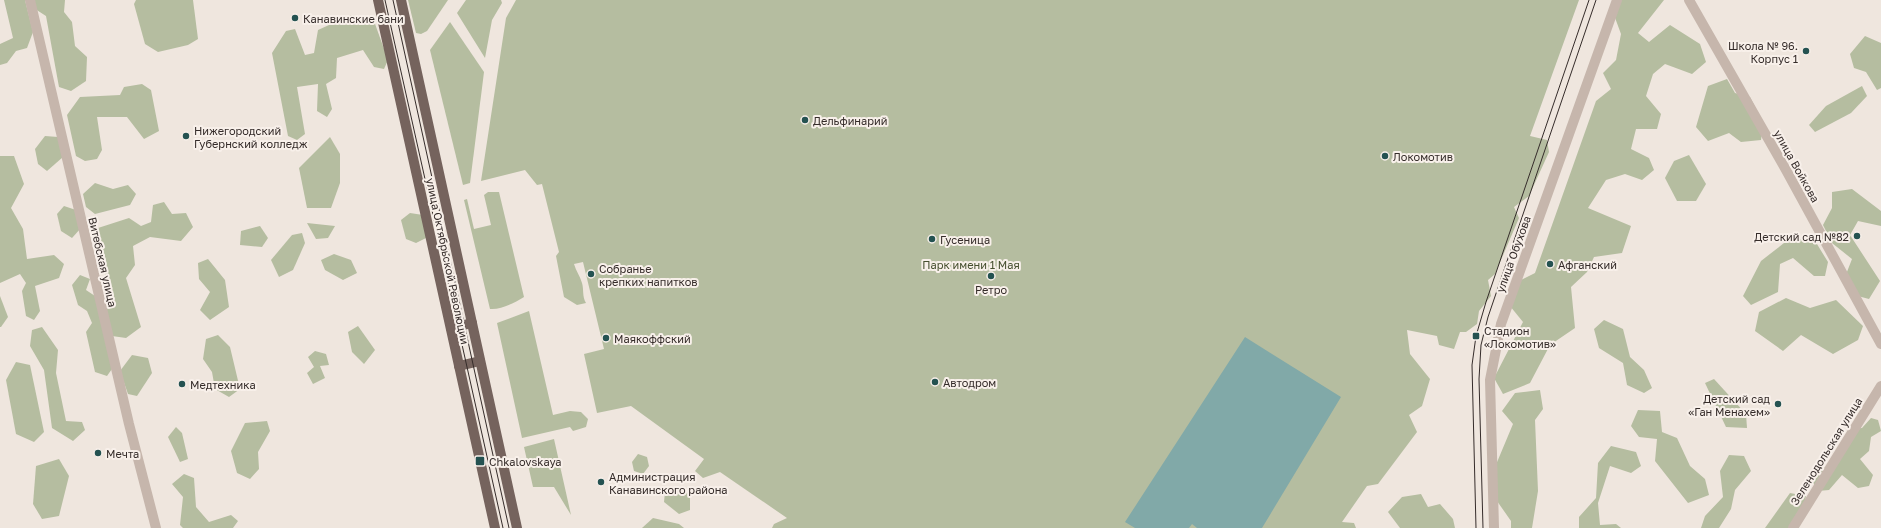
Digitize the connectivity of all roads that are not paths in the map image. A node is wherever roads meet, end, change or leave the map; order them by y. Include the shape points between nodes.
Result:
1 (30, 0) edge
2 (378, 0) edge
3 (401, 0) edge
4 (1617, 0) edge
5 (1689, 0) edge
6 (472, 323) junction
7 (451, 328) junction
8 (1881, 344) edge
9 (480, 361) junction
10 (459, 366) junction
11 (1879, 394) edge
12 (156, 528) edge
13 (495, 528) edge
14 (517, 528) edge
15 (1494, 528) edge
16 (1793, 528) edge

1 - 12 street, Витебская улица via 127,417
2 - 7 main road, улица Октябрьской Революции
3 - 6 main road, улица Октябрьской Революции
4 - 15 street, улица Обухова via 1501,324 1490,380
5 - 8 street, улица Войкова
6 - 7 main road
6 - 9 main road, улица Октябрьской Революции
7 - 10 main road, улица Октябрьской Революции
9 - 10 main road
9 - 14 main road, улица Октябрьской Революции
10 - 13 main road, улица Октябрьской Революции
11 - 16 street, Зеленодольская улица

